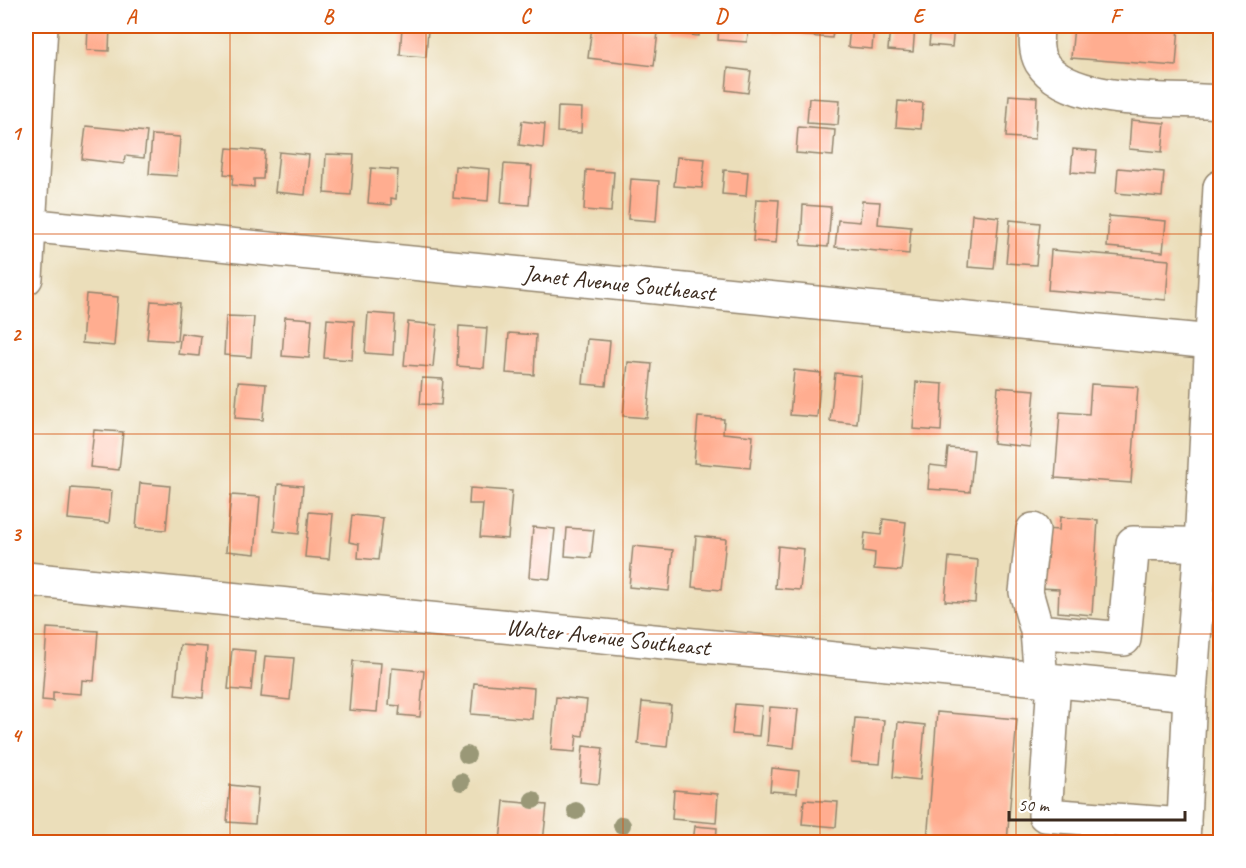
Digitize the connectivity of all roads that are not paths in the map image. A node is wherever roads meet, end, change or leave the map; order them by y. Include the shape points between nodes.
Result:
1 (41, 26) edge
2 (1037, 26) edge
3 (1221, 102) edge
4 (1221, 188) edge
5 (27, 225) edge
6 (26, 278) edge
7 (1212, 342) junction
8 (1214, 410) edge
9 (1033, 530) dead end
10 (1211, 544) edge
11 (26, 579) edge
12 (1037, 631) junction
13 (1047, 680) junction
14 (1190, 694) junction
15 (1125, 832) edge
16 (1184, 834) edge

1 - 5 street
2 - 3 street via 1040,60 1062,83 1129,98
4 - 7 street
5 - 6 street
5 - 7 street, Janet Avenue Southeast
7 - 8 street
8 - 10 street
9 - 12 street via 1026,592
10 - 12 street via 1133,543 1124,639
10 - 14 street
11 - 13 street, Walter Avenue Southeast
12 - 13 street
13 - 14 street, Walter Avenue Southeast
13 - 15 street via 1045,815
14 - 16 street
15 - 16 street

